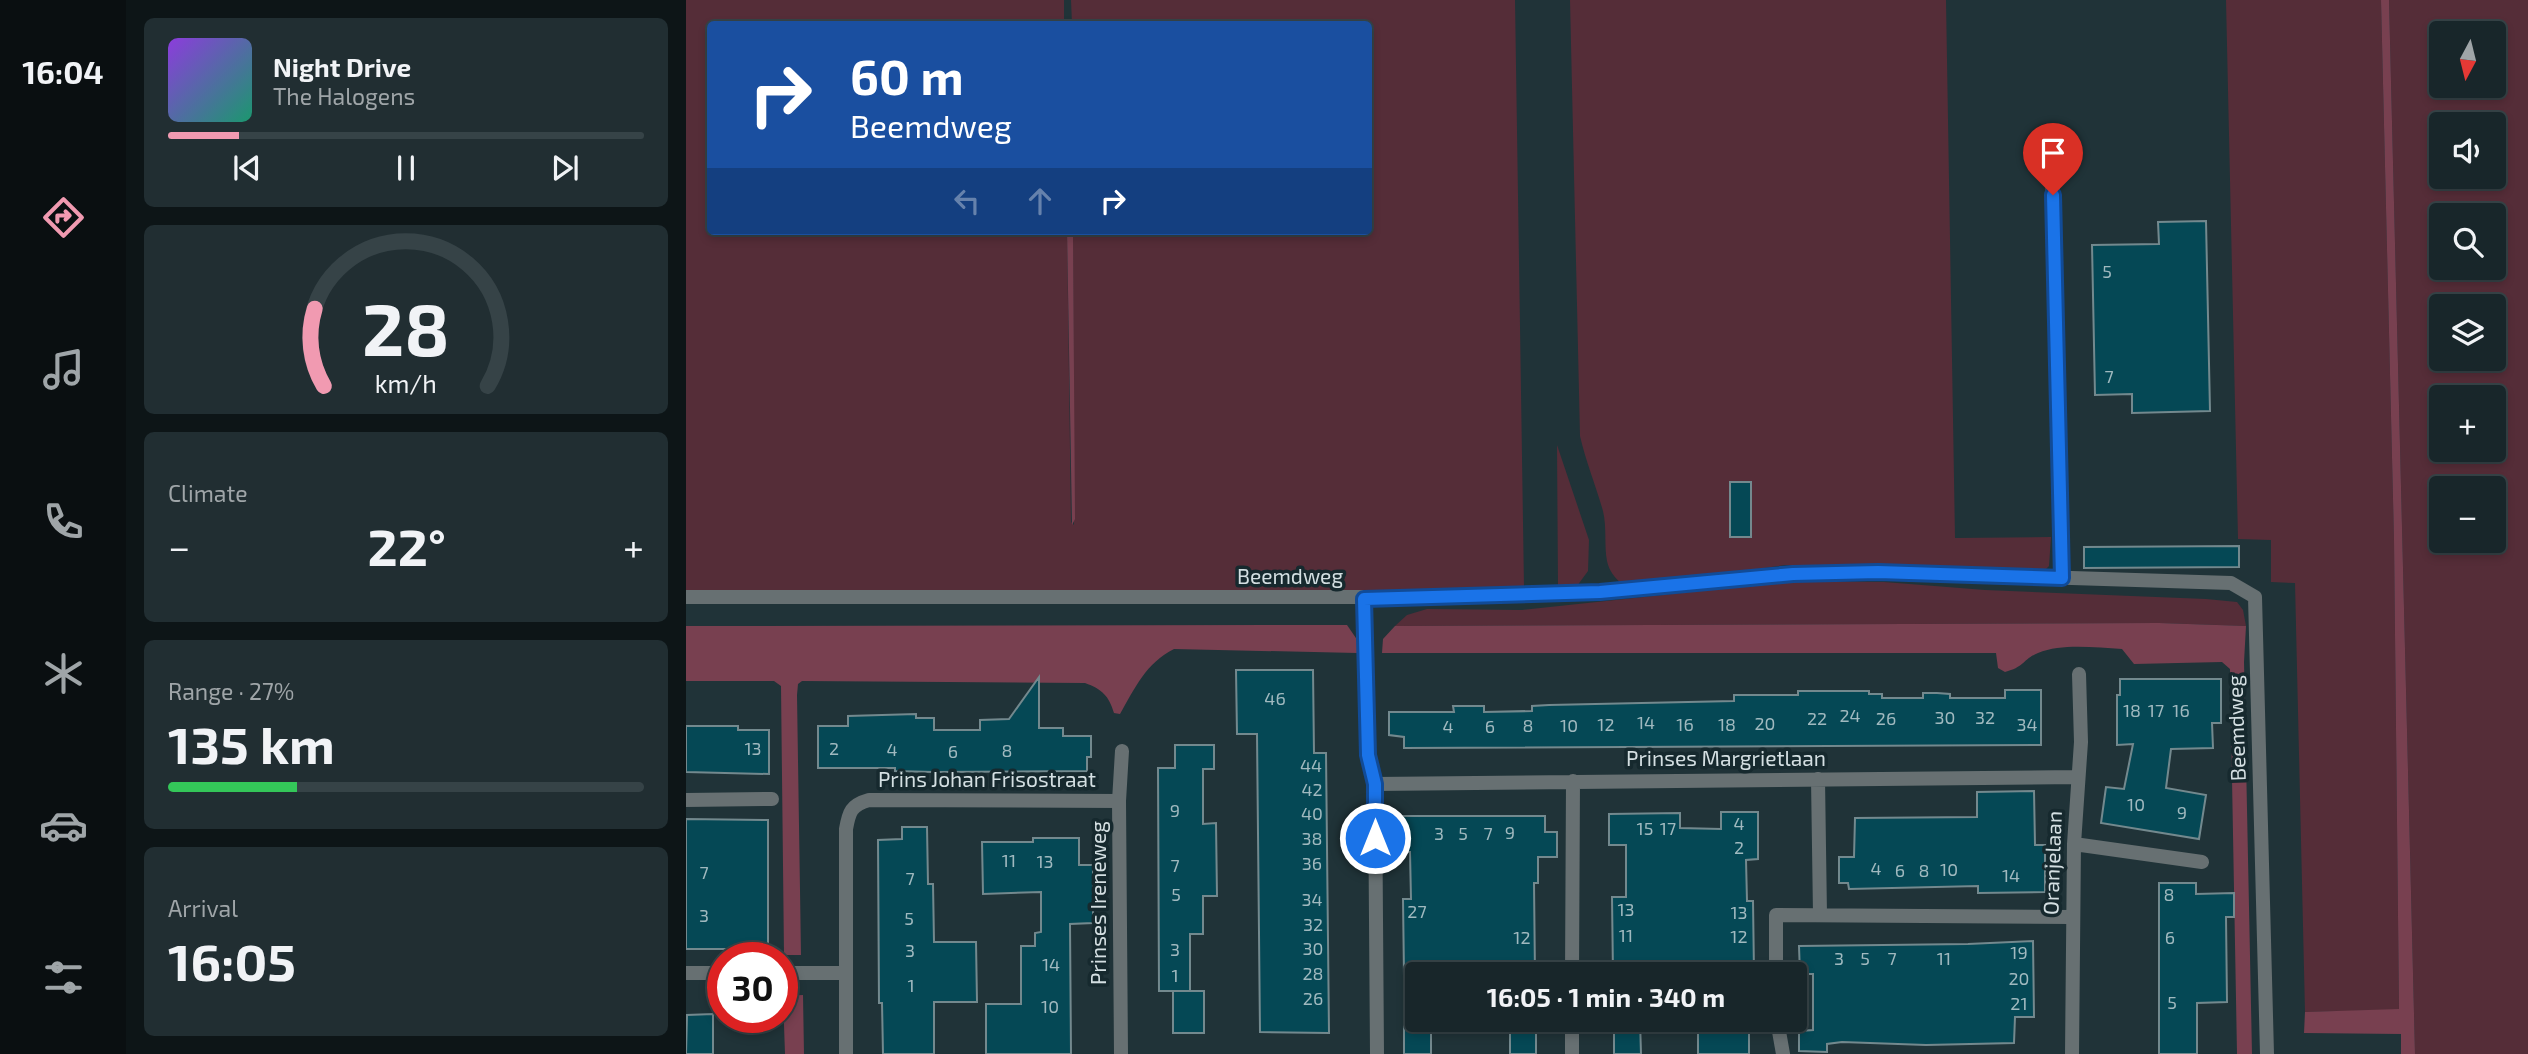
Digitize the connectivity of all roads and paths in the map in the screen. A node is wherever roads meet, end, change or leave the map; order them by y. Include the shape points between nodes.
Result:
1 (2052, 168) dead end
2 (2062, 578) junction
3 (686, 597) edge
4 (1364, 599) junction
5 (2079, 674) dead end
6 (1122, 751) dead end
7 (2078, 777) junction
8 (1818, 779) junction
9 (1573, 781) junction
10 (1375, 784) junction
11 (772, 799) dead end
12 (686, 800) edge
13 (1119, 801) junction
14 (2074, 844) junction
15 (2202, 862) dead end
16 (1820, 915) junction
17 (2071, 917) junction
18 (1572, 962) edge
19 (1776, 962) edge
20 (707, 973) edge
21 (798, 973) edge
22 (845, 973) junction
23 (686, 974) edge
24 (1572, 1032) edge
25 (1779, 1032) edge
26 (846, 1054) edge
27 (1121, 1054) edge
28 (1377, 1054) edge
29 (1572, 1054) edge
30 (1783, 1054) edge
31 (2072, 1054) edge
32 (2267, 1054) edge

1 - 2 street
2 - 4 street, Beemdweg via 1793,574 1600,592
2 - 32 street, Beemdweg via 2231,583 2255,597
3 - 4 street, Beemdweg
4 - 10 street via 1368,755
5 - 7 street, Oranjelaan
6 - 13 street, Prinses Ireneweg
7 - 8 street, Prinses Margrietlaan
7 - 14 street, Oranjelaan
8 - 9 street, Prinses Margrietlaan
8 - 16 street
9 - 10 street, Prinses Margrietlaan
9 - 18 street
10 - 28 street
11 - 12 street
13 - 22 street, Prins Johan Frisostraat via 869,800 856,804 848,813 846,830
13 - 27 street, Prinses Ireneweg
14 - 15 street
14 - 17 street, Oranjelaan
16 - 17 street
16 - 19 street via 1776,915
17 - 31 street, Oranjelaan
20 - 23 street
21 - 22 street
22 - 26 street, Prins Johan Frisostraat
24 - 29 street
25 - 30 street

